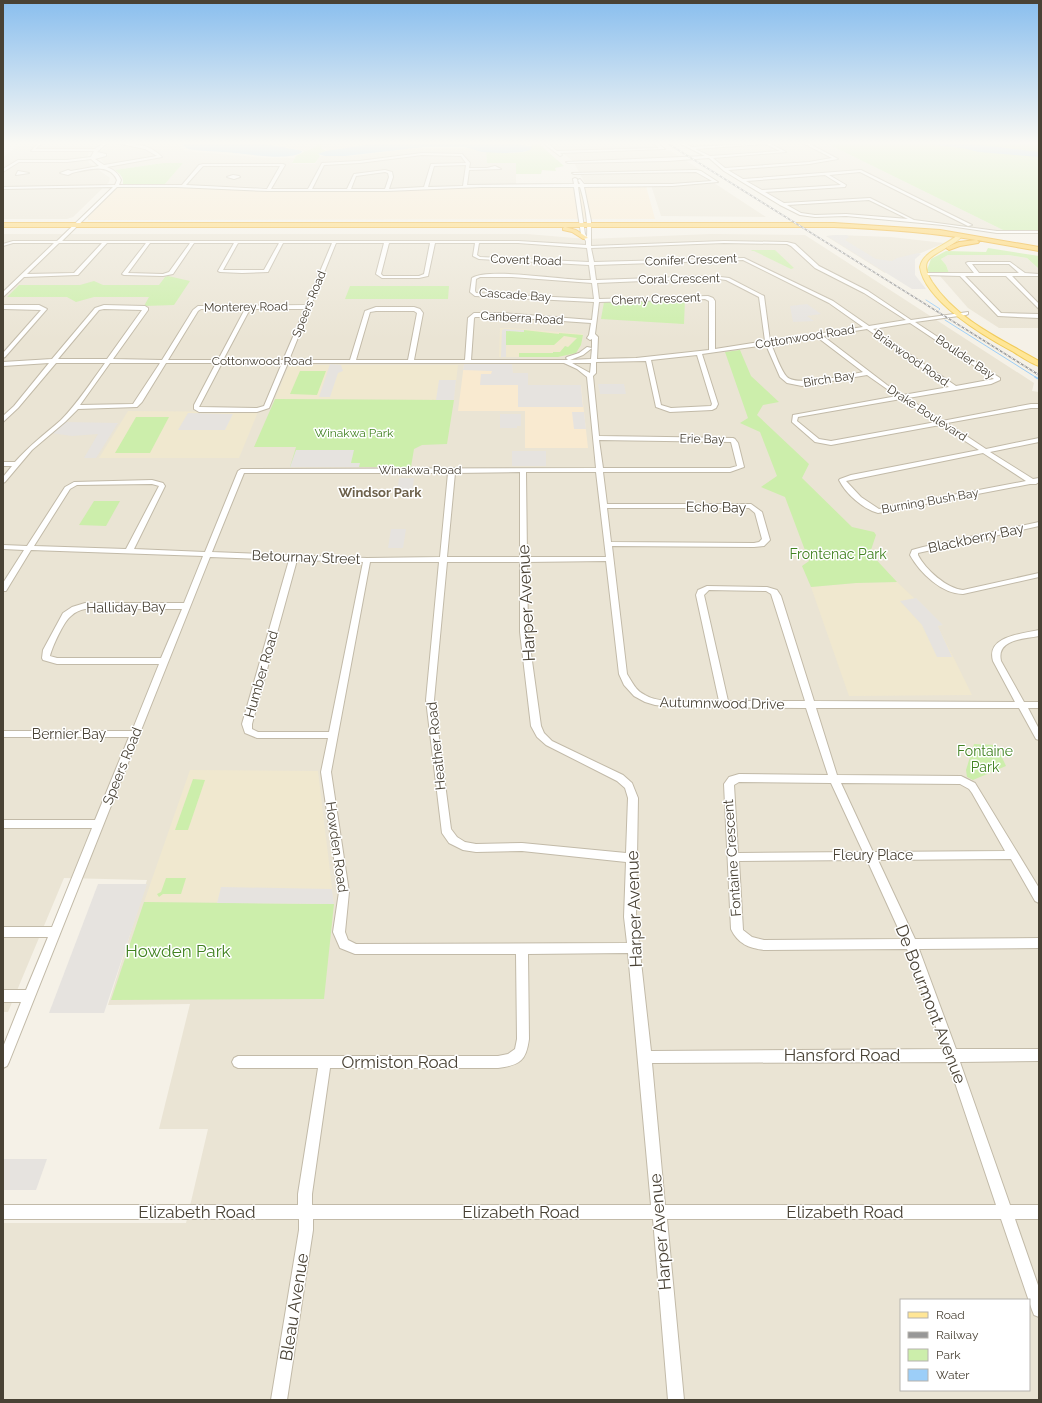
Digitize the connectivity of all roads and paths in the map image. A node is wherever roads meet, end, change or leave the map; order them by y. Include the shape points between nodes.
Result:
1 (90, 208) edge
2 (92, 208) edge
3 (581, 208) edge
4 (585, 208) edge
5 (789, 208) edge
6 (889, 208) edge
7 (935, 208) edge
8 (585, 217) junction
9 (82, 218) junction
10 (914, 221) junction
11 (34, 225) junction
12 (103, 225) junction
13 (619, 225) junction
14 (3, 226) edge
15 (550, 226) junction
16 (586, 226) junction
17 (93, 228) junction
18 (626, 228) junction
19 (68, 230) junction
20 (912, 232) junction
21 (1039, 232) edge
22 (964, 234) junction
23 (592, 236) junction
24 (57, 242) junction
25 (105, 242) junction
26 (149, 242) junction
27 (193, 242) junction
28 (237, 242) junction
29 (281, 242) junction
30 (334, 242) junction
31 (387, 242) junction
32 (433, 242) junction
33 (477, 242) junction
34 (3, 245) edge
35 (950, 246) junction
36 (589, 247) junction
37 (1016, 247) junction
38 (1039, 250) edge
39 (591, 264) junction
40 (962, 275) junction
41 (978, 275) junction
42 (1008, 275) junction
43 (1024, 275) junction
44 (1039, 275) edge
45 (23, 276) junction
46 (925, 276) junction
47 (594, 282) junction
48 (5, 290) edge
49 (3, 295) edge
50 (596, 301) junction
51 (945, 303) junction
52 (3, 307) edge
53 (248, 307) junction
54 (308, 307) junction
55 (1039, 307) edge
56 (963, 313) junction
57 (947, 316) junction
58 (1039, 316) edge
59 (911, 321) junction
60 (593, 322) junction
61 (971, 323) junction
62 (868, 328) junction
63 (818, 335) junction
64 (768, 343) junction
65 (591, 347) junction
66 (712, 351) junction
67 (698, 353) junction
68 (3, 356) edge
69 (645, 358) junction
70 (565, 359) junction
71 (591, 359) junction
72 (616, 359) junction
73 (1039, 360) edge
74 (54, 361) junction
75 (109, 361) junction
76 (165, 361) junction
77 (220, 361) junction
78 (287, 361) junction
79 (353, 361) junction
80 (411, 361) junction
81 (468, 361) junction
82 (521, 361) junction
83 (554, 361) junction
84 (3, 364) edge
85 (1039, 364) edge
86 (590, 373) junction
87 (868, 373) junction
88 (954, 388) junction
89 (903, 397) junction
90 (1039, 406) edge
91 (76, 407) junction
92 (3, 420) edge
93 (941, 423) junction
94 (596, 438) junction
95 (1039, 440) edge
96 (985, 451) junction
97 (3, 464) edge
98 (15, 464) junction
99 (241, 470) joint
100 (452, 470) junction
101 (523, 470) junction
102 (600, 470) junction
103 (3, 480) edge
104 (1035, 481) edge
105 (1039, 486) edge
106 (604, 506) junction
107 (1039, 524) edge
108 (608, 544) junction
109 (3, 547) edge
110 (29, 548) junction
111 (129, 551) junction
112 (208, 554) junction
113 (294, 557) junction
114 (443, 559) junction
115 (523, 559) junction
116 (610, 559) junction
117 (367, 560) junction
118 (1039, 575) edge
119 (3, 589) edge
120 (187, 606) junction
121 (1039, 632) edge
122 (165, 661) junction
123 (724, 704) junction
124 (809, 704) junction
125 (1021, 705) junction
126 (1039, 705) edge
127 (3, 734) edge
128 (135, 734) junction
129 (333, 735) junction
130 (1039, 737) edge
131 (833, 778) junction
132 (3, 824) edge
133 (99, 824) junction
134 (871, 855) junction
135 (1013, 855) junction
136 (733, 857) junction
137 (631, 858) junction
138 (1039, 898) edge
139 (3, 932) edge
140 (55, 932) junction
141 (911, 943) junction
142 (1039, 943) edge
143 (522, 948) junction
144 (632, 948) junction
145 (3, 996) edge
146 (30, 996) junction
147 (952, 1055) junction
148 (1039, 1055) edge
149 (644, 1057) junction
150 (3, 1062) edge
151 (238, 1062) dead end
152 (325, 1062) junction
153 (658, 1211) junction
154 (3, 1212) edge
155 (1006, 1212) junction
156 (1039, 1212) edge
157 (306, 1213) junction
158 (1039, 1310) edge
159 (279, 1400) edge
160 (676, 1400) edge

1 - 9 street
2 - 9 street
3 - 8 street
4 - 8 street
5 - 10 street via 808,215 846,215
6 - 10 street
7 - 22 street via 970,226
8 - 13 highway via 597,222
8 - 15 highway
8 - 16 street, Autumnwood Drive
9 - 11 highway
9 - 12 highway
9 - 19 street
10 - 22 street
11 - 14 highway
11 - 19 highway
12 - 15 highway
12 - 19 highway
13 - 16 highway
13 - 22 highway via 834,225
14 - 19 highway
15 - 16 highway
15 - 17 highway
15 - 23 highway
16 - 18 highway
16 - 23 street, Autumnwood Drive
17 - 19 highway
17 - 19 highway
18 - 20 highway via 834,228
18 - 23 highway
19 - 24 street
20 - 22 highway
20 - 35 highway via 942,238
21 - 22 street
22 - 35 main road
22 - 37 highway
22 - 38 highway
23 - 36 street, Autumnwood Drive
24 - 25 street
24 - 34 street via 13,242
24 - 45 street
25 - 26 street
25 - 45 street via 76,274
26 - 27 street
26 - 27 street via 124,274 163,276 171,273
27 - 28 street
28 - 29 street
28 - 29 street via 220,271 266,271
29 - 30 street
30 - 31 street
30 - 54 street, Speers Road
31 - 32 street
31 - 32 street via 378,274 382,277 426,275
32 - 33 street
33 - 36 street via 525,242
33 - 39 street, Covent Road via 475,256 479,258
35 - 37 highway via 970,242
35 - 46 main road via 926,259 923,265
36 - 39 street, Autumnwood Drive
36 - 59 street via 787,242 817,267 866,292
37 - 38 highway
39 - 47 street, Autumnwood Drive
39 - 62 street, Conifer Crescent via 742,259 825,299
40 - 41 street
40 - 46 street
40 - 58 street via 1000,315
41 - 42 street
41 - 43 street via 968,263 1010,263
42 - 43 street
42 - 55 street
43 - 44 street
45 - 48 street
46 - 51 main road
46 - 56 main road
47 - 50 street, Autumnwood Drive
47 - 50 street, Cascade Bay via 480,276 474,278 472,292
47 - 64 street, Coral Crescent via 712,277 727,279 761,296
48 - 49 street
50 - 60 street, Autumnwood Drive
50 - 66 street, Cherry Crescent via 701,297 711,299
51 - 56 main road
51 - 57 main road via 950,311
52 - 68 street via 44,309
53 - 54 street, Monterey Road
53 - 76 street, Monterey Road via 197,309
53 - 77 street
54 - 78 street, Speers Road
56 - 57 street, Cottonwood Road
56 - 61 main road
56 - 73 main road
57 - 59 street, Cottonwood Road
57 - 61 main road via 959,317
59 - 62 street, Cottonwood Road
59 - 88 street, Boulder Bay via 998,378 991,382
60 - 65 street, Autumnwood Drive
60 - 81 street, Canberra Road via 503,315 474,316 471,318
61 - 85 main road
62 - 63 street, Cottonwood Road
62 - 88 street, Briarwood Road
63 - 64 street, Cottonwood Road
63 - 87 street, Drake Boulevard
64 - 66 street, Cottonwood Road
64 - 87 street, Birch Bay via 783,377 792,384
65 - 70 street via 581,354
65 - 71 street, Autumnwood Drive
65 - 72 street
66 - 67 street, Cottonwood Road
67 - 69 street, Cottonwood Road
67 - 69 street via 715,404 710,409 670,410 658,406
69 - 72 street, Cottonwood Road
70 - 71 street, Cottonwood Road
70 - 82 street, Cottonwood Road
71 - 72 street, Cottonwood Road
71 - 83 street, Cottonwood Road
71 - 86 street, Autumnwood Drive
72 - 86 street via 602,364
74 - 75 street, Cottonwood Road
74 - 75 street via 97,309 145,308
74 - 84 street, Cottonwood Road
74 - 92 street
75 - 76 street, Cottonwood Road
75 - 91 street
76 - 77 street, Cottonwood Road
76 - 91 street via 135,406
77 - 78 street, Cottonwood Road
77 - 78 street, Speers Road via 196,408 264,409 269,405
78 - 79 street, Cottonwood Road
79 - 80 street, Cottonwood Road
79 - 80 street via 368,311 414,309 420,313
80 - 81 street, Cottonwood Road
81 - 82 street, Cottonwood Road
82 - 83 street, Cottonwood Road
83 - 86 street
86 - 94 street, Autumnwood Drive
87 - 89 street, Drake Boulevard
88 - 89 street, Boulder Bay
89 - 93 street, Drake Boulevard
89 - 93 street, Boulder Bay via 801,414 795,416 794,421 817,441 825,443
90 - 93 street
91 - 98 street
93 - 96 street, Drake Boulevard
94 - 102 street, Autumnwood Drive
94 - 102 street, Erie Bay via 733,440 741,467 730,470
95 - 96 street
96 - 104 street, Drake Boulevard
96 - 104 street, Burning Bush Bay via 846,478 842,482 869,507 878,511
97 - 98 street
98 - 103 street
99 - 100 street, Winakwa Road
99 - 112 street, Speers Road
100 - 101 street, Winakwa Road
100 - 114 street, Heather Road
101 - 102 street, Winakwa Road
101 - 115 street, Harper Avenue
102 - 106 street, Autumnwood Drive
104 - 105 street, Drake Boulevard
106 - 108 street, Autumnwood Drive
106 - 108 street, Echo Bay via 751,506 758,512 766,540 754,545
107 - 118 street, Blackberry Bay via 926,549 915,552 914,555 945,587 957,592
108 - 116 street, Autumnwood Drive
109 - 110 street, Betournay Street
110 - 111 street, Betournay Street
110 - 111 street via 71,485 83,482 158,483 162,486
110 - 119 street
111 - 112 street, Betournay Street
112 - 113 street, Betournay Street
112 - 120 street, Speers Road
113 - 117 street, Betournay Street
113 - 129 street, Humber Road via 247,724 248,731 256,735
114 - 115 street, Betournay Street
114 - 117 street, Betournay Street
114 - 137 street, Heather Road via 430,708 446,830 453,840 462,846 522,847
115 - 116 street, Betournay Street
115 - 137 street, Harper Avenue via 524,632 536,726 540,735 549,743 620,778 629,786 633,798
116 - 123 street, Autumnwood Drive via 623,674 629,687 638,696 653,703
117 - 129 street, Howden Road
120 - 122 street, Speers Road
120 - 122 street, Halliday Bay via 85,606 74,609 66,615 47,650 46,658 57,661
121 - 125 street via 1004,641 994,652
122 - 128 street, Speers Road
123 - 124 street, Autumnwood Drive
123 - 124 street, De Bourmont Avenue via 700,595 707,588 762,588 774,592
124 - 125 street, Autumnwood Drive
124 - 131 street, De Bourmont Avenue
125 - 126 street, Autumnwood Drive
125 - 130 street
127 - 128 street, Bernier Bay
128 - 133 street, Speers Road
129 - 143 street, Howden Road via 326,772 344,892 339,932 344,944 356,949
131 - 134 street, De Bourmont Avenue
131 - 135 street, Fontaine Crescent via 961,780 975,790
131 - 136 street, Fontaine Crescent via 732,780 728,789
132 - 133 street
133 - 140 street, Speers Road
134 - 135 street, Fleury Place
134 - 136 street, Fleury Place
134 - 141 street, De Bourmont Avenue
135 - 138 street, Fontaine Crescent
136 - 141 street, Fontaine Crescent via 737,929 740,936 749,943
137 - 144 street, Harper Avenue
139 - 140 street
140 - 146 street, Speers Road
141 - 142 street, Fontaine Crescent
141 - 147 street, De Bourmont Avenue
143 - 144 street, Howden Road
143 - 152 street, Ormiston Road via 524,1038 521,1052 510,1060
144 - 149 street, Harper Avenue
145 - 146 street
146 - 150 street, Speers Road
147 - 148 street, Hansford Road
147 - 149 street, Hansford Road
147 - 155 street, De Bourmont Avenue
149 - 153 street, Harper Avenue
151 - 152 street
152 - 157 street, Ormiston Road via 305,1194
153 - 155 street, Elizabeth Road
153 - 157 street, Elizabeth Road
153 - 160 street, Harper Avenue
154 - 157 street, Elizabeth Road
155 - 156 street, Elizabeth Road
155 - 158 street, De Bourmont Avenue
157 - 159 street, Bleau Avenue via 306,1230

